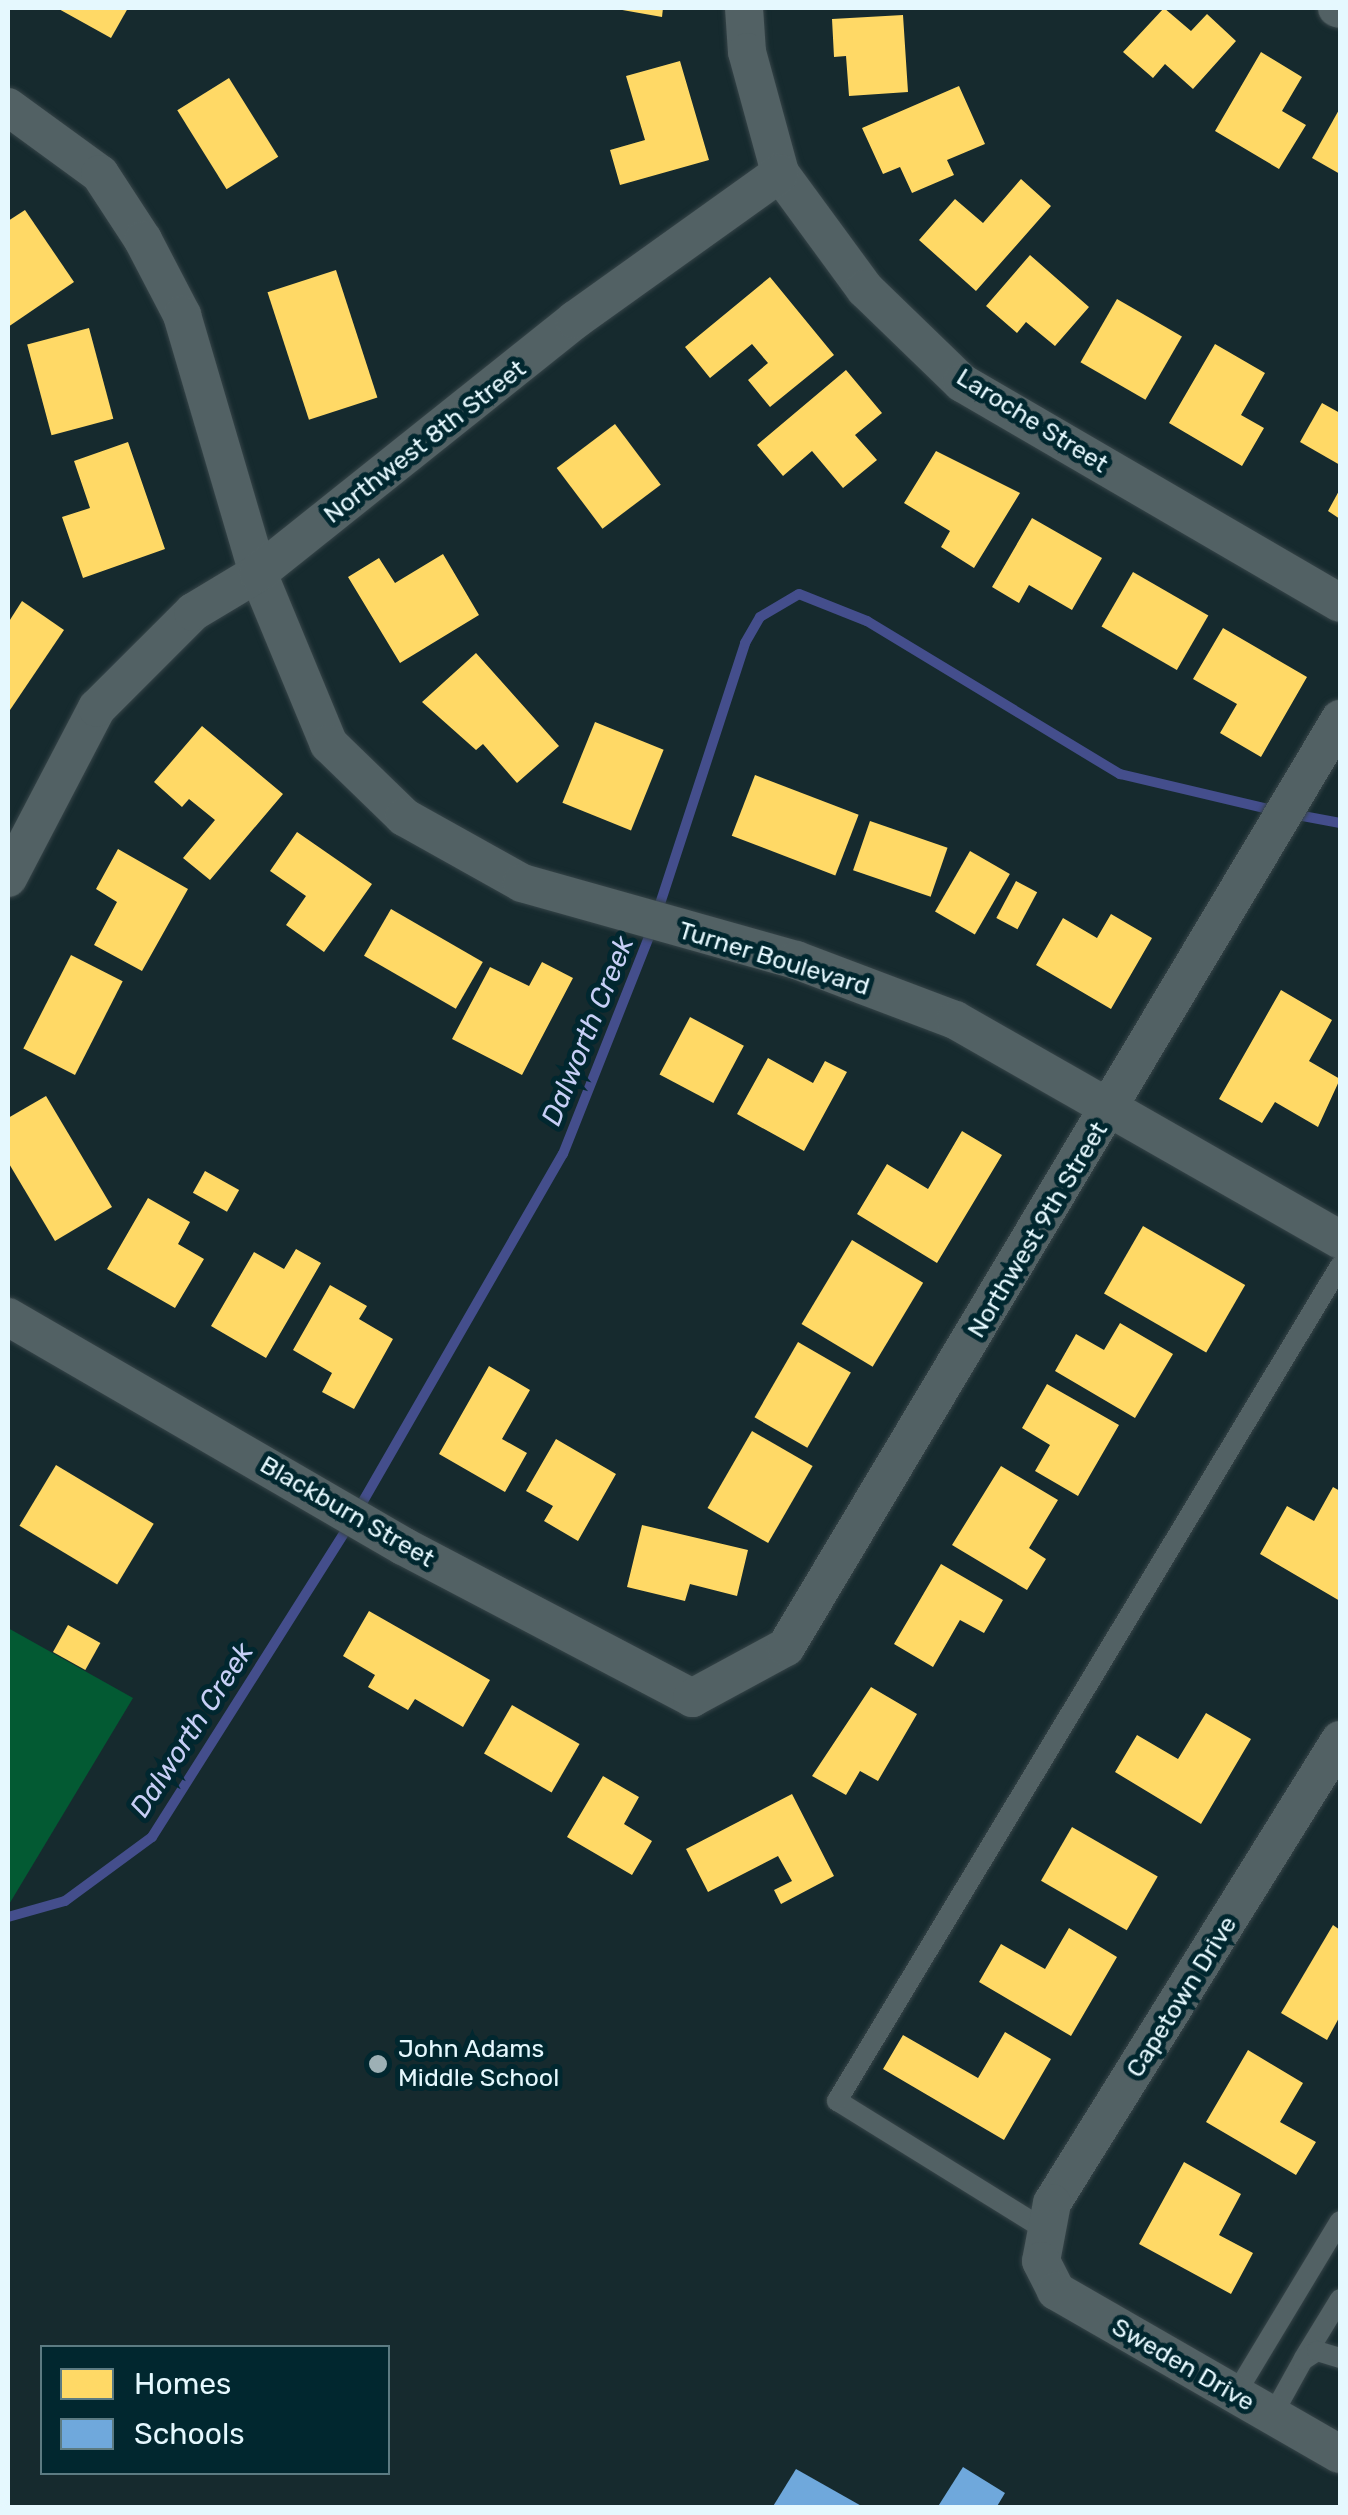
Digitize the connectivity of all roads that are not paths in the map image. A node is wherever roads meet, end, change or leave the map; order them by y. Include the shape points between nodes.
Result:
1 (744, 8) edge
2 (8, 107) edge
3 (780, 173) junction
4 (258, 573) junction
5 (1340, 604) edge
6 (1340, 718) edge
7 (8, 878) edge
8 (1111, 1105) junction
9 (1340, 1240) edge
10 (1340, 1266) edge
11 (8, 1317) edge
12 (692, 1698) joint
13 (1340, 1740) edge
14 (1340, 2222) edge
15 (1044, 2246) junction
16 (1340, 2299) edge
17 (1340, 2358) edge
18 (1303, 2360) junction
19 (1235, 2394) junction
20 (1272, 2416) junction
21 (1340, 2454) edge

1 - 3 street via 747,52
2 - 4 street, Turner Boulevard via 100,174 143,240 182,315
3 - 4 street, Northwest 8th Street via 575,320
3 - 5 street, Laroche Street via 865,289 962,382
4 - 7 street, Northwest 8th Street via 193,612 96,708
4 - 8 street, Turner Boulevard via 329,744 404,817 522,883 796,960 956,1020
6 - 8 street, Northwest 9th Street
8 - 9 street, Turner Boulevard
8 - 12 street, Northwest 9th Street via 786,1647
10 - 15 lane via 837,2101
11 - 12 street, Blackburn Street via 403,1546
13 - 15 street, Capetown Drive via 1052,2203
14 - 19 lane
15 - 19 street, Sweden Drive via 1056,2291
16 - 18 lane
17 - 18 lane via 1318,2351
18 - 20 lane
19 - 20 street, Sweden Drive
20 - 21 street, Sweden Drive

